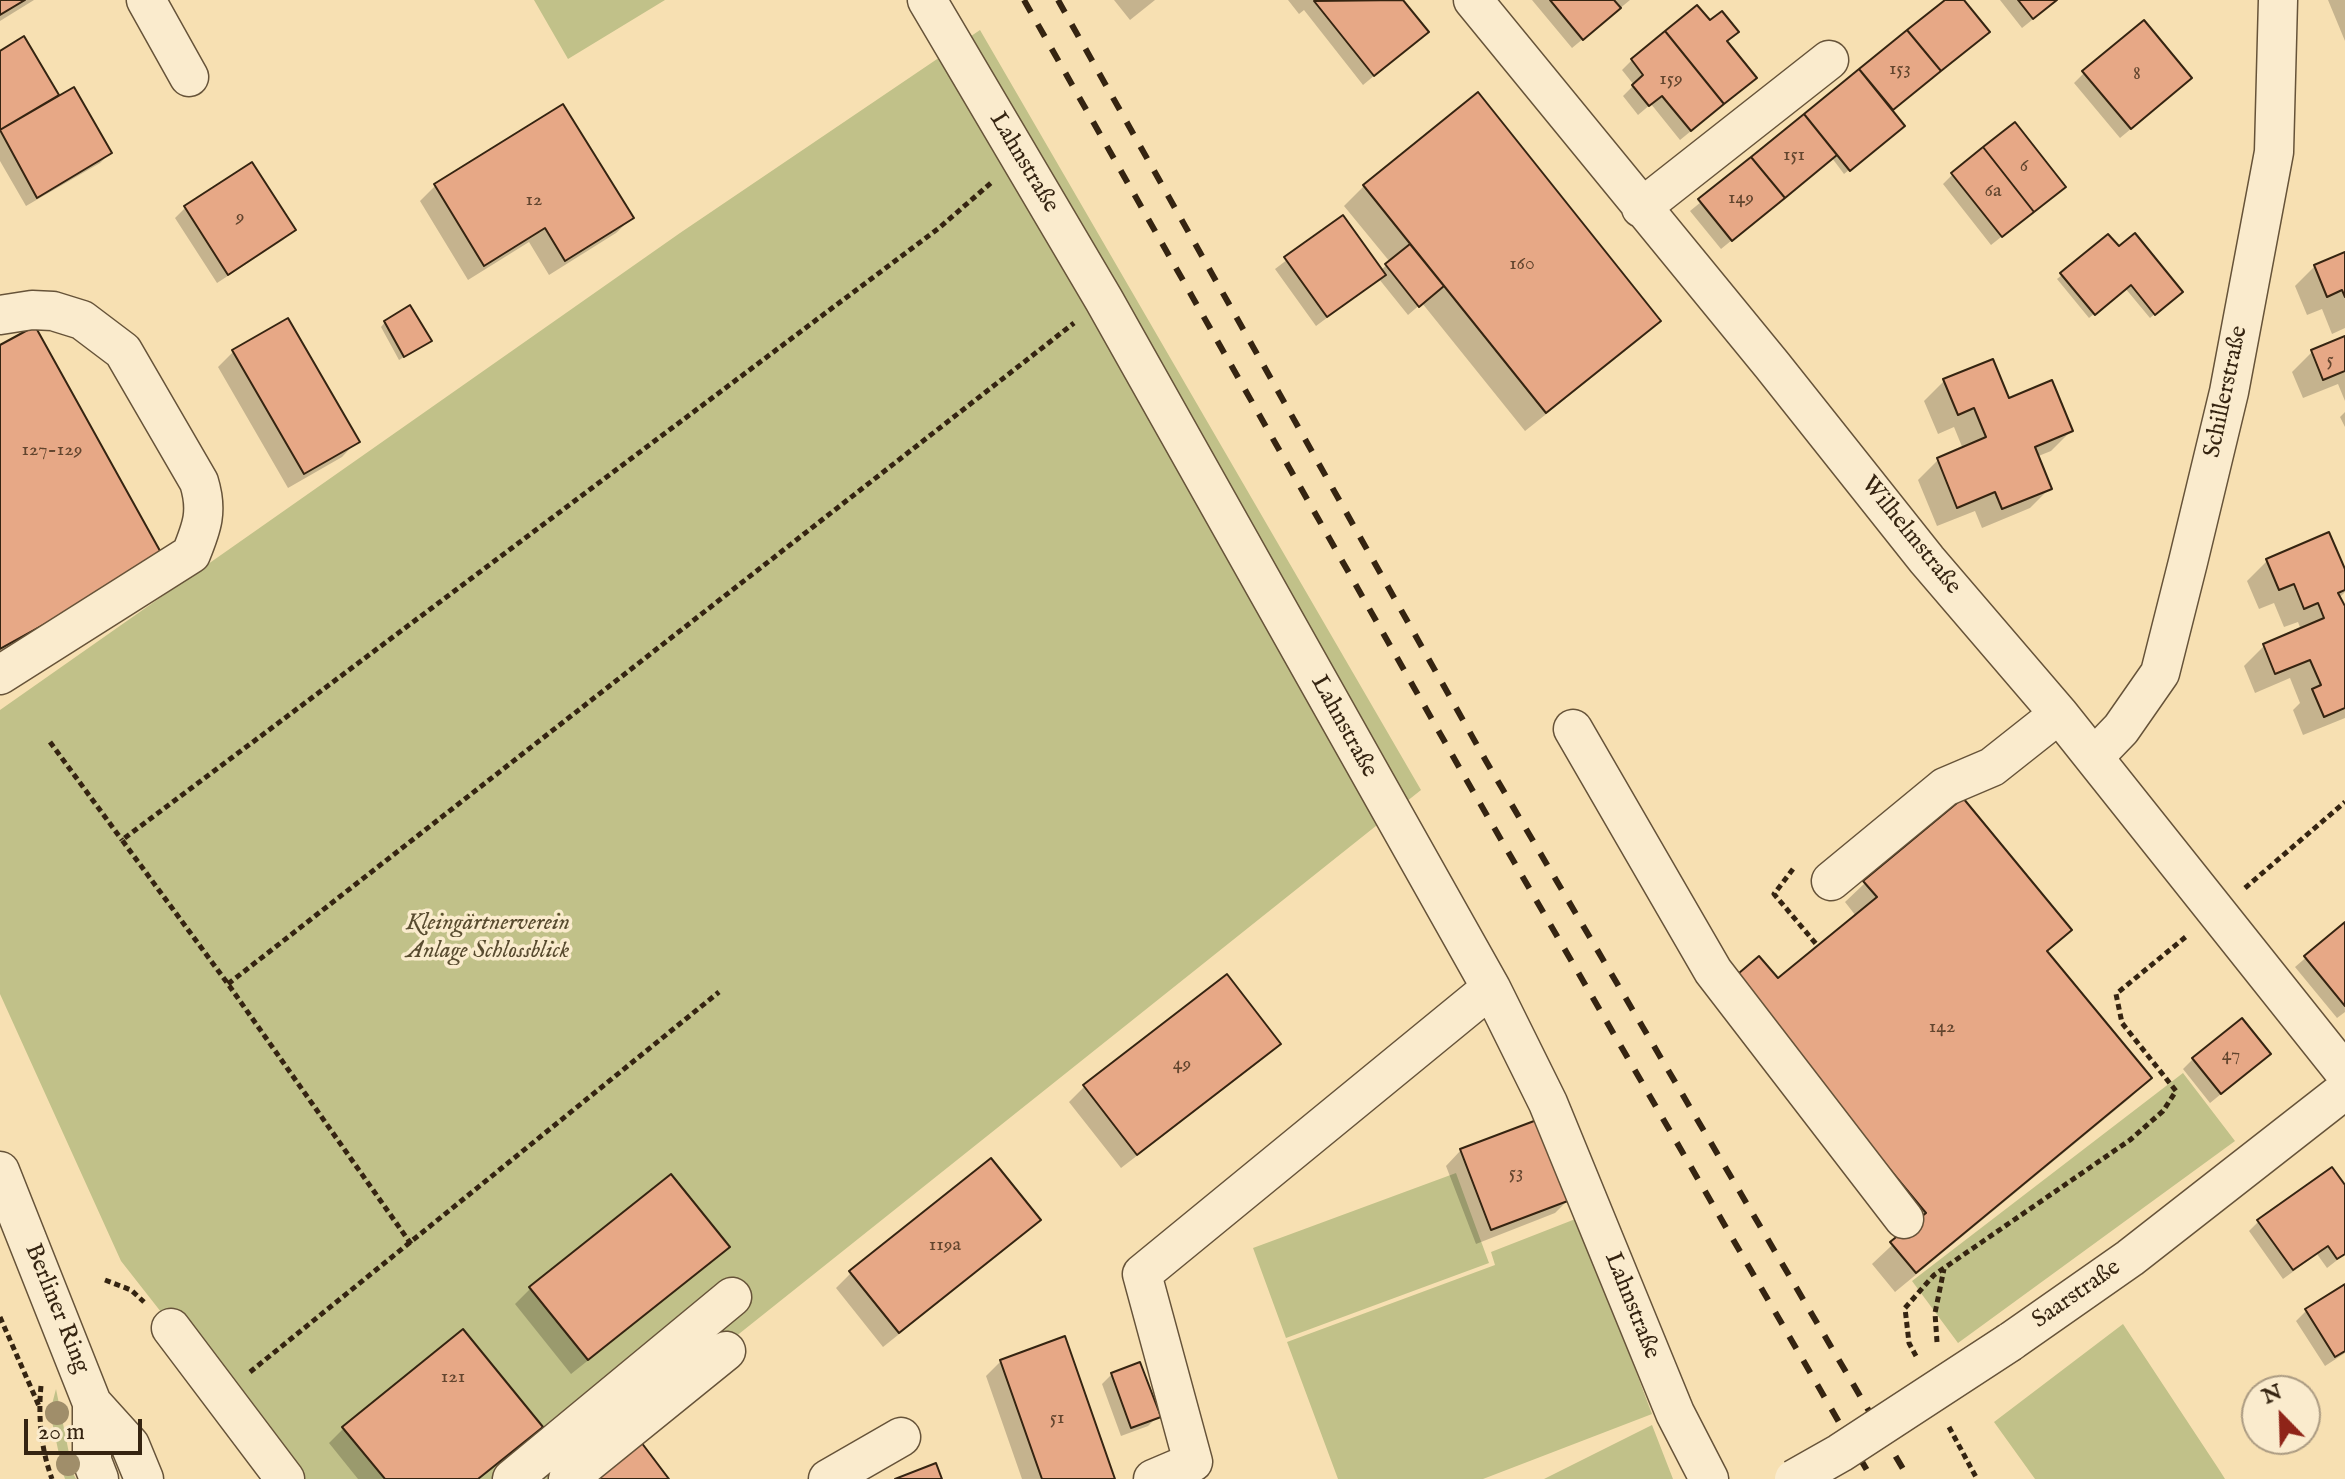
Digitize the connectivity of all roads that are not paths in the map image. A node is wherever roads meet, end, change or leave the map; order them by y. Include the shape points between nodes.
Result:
1 (146, 0) edge
2 (927, 0) edge
3 (1473, 0) edge
4 (2278, 0) edge
5 (1829, 60) dead end
6 (189, 77) dead end
7 (1641, 208) junction
8 (0, 315) edge
9 (0, 675) edge
10 (2059, 714) junction
11 (1573, 729) dead end
12 (2094, 757) junction
13 (1831, 881) dead end
14 (1491, 988) junction
15 (2345, 1073) edge
16 (2345, 1090) edge
17 (0, 1171) edge
18 (1904, 1219) dead end
19 (732, 1297) dead end
20 (171, 1328) dead end
21 (726, 1351) dead end
22 (92, 1403) junction
23 (901, 1437) dead end
24 (99, 1479) edge
25 (144, 1479) edge
26 (285, 1479) edge
27 (512, 1479) edge
28 (568, 1479) edge
29 (828, 1479) edge
30 (1153, 1479) edge
31 (1709, 1479) edge
32 (1794, 1479) edge

1 - 6 street
2 - 14 street, Lahnstraße via 1104,300
3 - 7 street, Wilhelmstraße
4 - 12 street, Schillerstraße via 2274,152 2229,392 2199,516 2160,673
5 - 7 street
7 - 10 street, Wilhelmstraße
8 - 9 street via 53,311 82,320 123,351 199,482 205,502 191,554
10 - 12 street, Wilhelmstraße
10 - 13 street via 1992,767 1945,787
11 - 18 street via 1713,971
12 - 15 street, Wilhelmstraße
14 - 30 street via 1142,1274 1193,1462
14 - 31 street, Lahnstraße via 1548,1103 1675,1413
16 - 32 street, Saarstraße, bridge via 2130,1258 2010,1342
17 - 22 street, Berliner Ring
19 - 27 street
20 - 26 street
21 - 28 street
22 - 24 street, Berliner Ring via 92,1461
22 - 25 street, Berliner Ring via 130,1445
23 - 29 street

